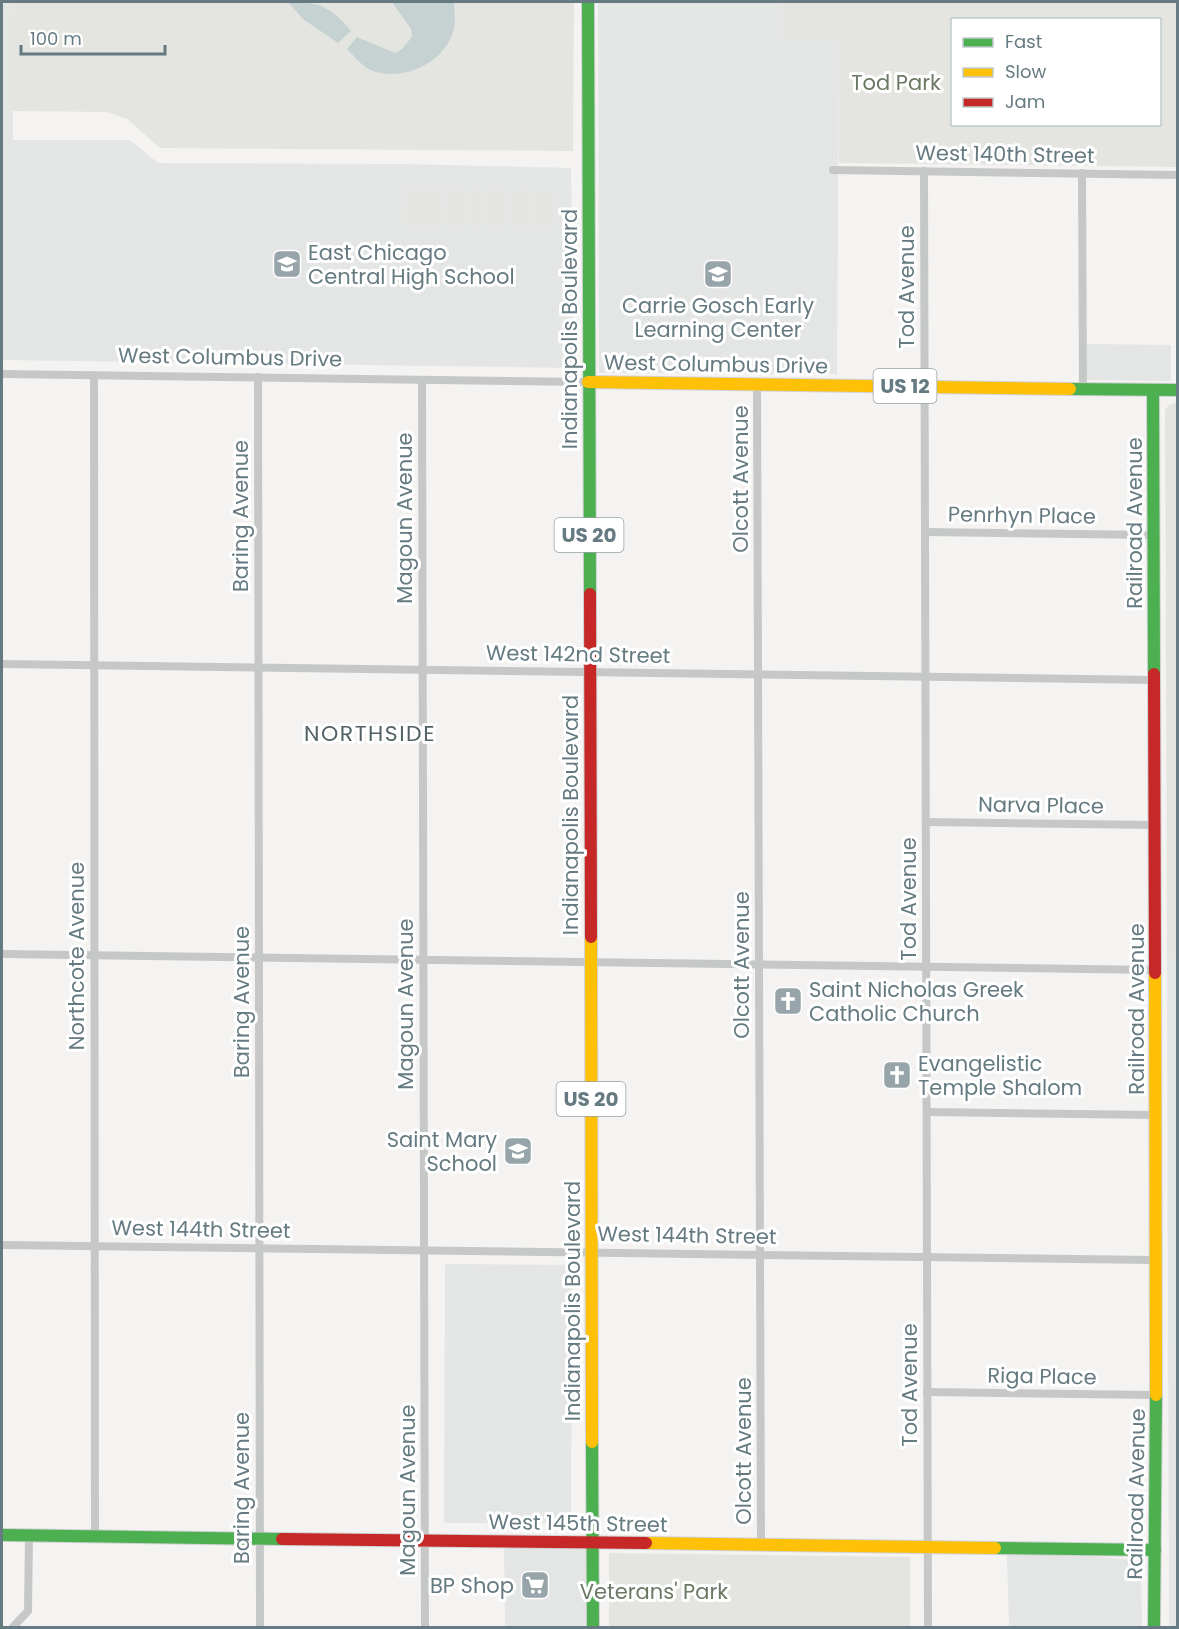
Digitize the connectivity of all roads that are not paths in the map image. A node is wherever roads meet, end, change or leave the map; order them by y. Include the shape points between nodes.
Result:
1 (588, 2) edge
2 (832, 170) dead end
3 (924, 171) junction
4 (1082, 173) junction
5 (1178, 175) edge
6 (2, 374) edge
7 (94, 375) junction
8 (258, 377) junction
9 (422, 380) junction
10 (588, 382) junction
11 (757, 384) junction
12 (924, 387) junction
13 (1083, 389) junction
14 (1153, 390) junction
15 (1178, 390) edge
16 (925, 532) junction
17 (1154, 535) junction
18 (2, 664) edge
19 (93, 666) junction
20 (258, 668) junction
21 (423, 670) junction
22 (589, 672) junction
23 (759, 675) junction
24 (925, 677) junction
25 (1154, 680) junction
26 (926, 822) junction
27 (1155, 825) junction
28 (2, 954) edge
29 (94, 955) junction
30 (258, 958) junction
31 (423, 960) junction
32 (590, 963) junction
33 (760, 964) junction
34 (926, 967) junction
35 (1155, 970) junction
36 (927, 1112) junction
37 (1156, 1115) junction
38 (2, 1245) edge
39 (94, 1246) junction
40 (260, 1248) junction
41 (424, 1250) junction
42 (591, 1251) junction
43 (760, 1255) junction
44 (927, 1257) junction
45 (1156, 1260) junction
46 (927, 1392) junction
47 (1156, 1395) junction
48 (2, 1535) edge
49 (29, 1535) junction
50 (95, 1536) junction
51 (259, 1538) junction
52 (425, 1540) junction
53 (592, 1542) junction
54 (761, 1545) junction
55 (928, 1547) junction
56 (1155, 1550) junction
57 (12, 1628) edge
58 (260, 1628) edge
59 (425, 1628) edge
60 (593, 1628) edge
61 (928, 1628) edge
62 (1155, 1628) edge

1 - 10 street, Indianapolis Boulevard
2 - 3 street, West 140th Street
3 - 4 street, West 140th Street
3 - 12 street, Tod Avenue
4 - 5 street, West 140th Street
4 - 13 street
6 - 7 street, West Columbus Drive
7 - 8 street, West Columbus Drive
7 - 19 street, Northcote Avenue
8 - 9 street, West Columbus Drive
8 - 20 street, Baring Avenue
9 - 10 street, West Columbus Drive
9 - 21 street, Magoun Avenue
10 - 11 street, West Columbus Drive / US 12
10 - 22 street, Indianapolis Boulevard / US 20
11 - 12 street, West Columbus Drive / US 12
11 - 23 street, Olcott Avenue
12 - 13 street, West Columbus Drive / US 12
12 - 16 street, Tod Avenue
13 - 14 street, West Columbus Drive / US 12
14 - 15 street, West Columbus Drive / US 12
14 - 17 street, Railroad Avenue
16 - 17 street, Penrhyn Place
16 - 24 street, Tod Avenue
17 - 25 street, Railroad Avenue
18 - 19 street, West 142nd Street
19 - 20 street, West 142nd Street
19 - 29 street, Northcote Avenue
20 - 21 street, West 142nd Street
20 - 30 street, Baring Avenue
21 - 22 street, West 142nd Street
21 - 31 street, Magoun Avenue
22 - 23 street, West 142nd Street
22 - 32 street, Indianapolis Boulevard / US 20
23 - 24 street, West 142nd Street
23 - 33 street, Olcott Avenue
24 - 25 street, West 142nd Street
24 - 26 street, Tod Avenue
25 - 27 street, Railroad Avenue
26 - 27 street, Narva Place
26 - 34 street, Tod Avenue
27 - 35 street, Railroad Avenue
28 - 29 street
29 - 30 street
29 - 39 street, Northcote Avenue
30 - 31 street
30 - 40 street, Baring Avenue
31 - 32 street
31 - 41 street, Magoun Avenue
32 - 33 street
32 - 42 street, Indianapolis Boulevard / US 20
33 - 34 street
33 - 43 street, Olcott Avenue
34 - 35 street
34 - 36 street, Tod Avenue
35 - 37 street, Railroad Avenue
36 - 37 street
36 - 44 street, Tod Avenue
37 - 45 street, Railroad Avenue
38 - 39 street, West 144th Street
39 - 40 street, West 144th Street
39 - 50 street, Northcote Avenue
40 - 41 street, West 144th Street
40 - 51 street, Baring Avenue
41 - 42 street, West 144th Street
41 - 52 street, Magoun Avenue
42 - 43 street, West 144th Street
42 - 53 street, Indianapolis Boulevard / US 20
43 - 44 street, West 144th Street
43 - 54 street, Olcott Avenue
44 - 45 street, West 144th Street
44 - 46 street, Tod Avenue
45 - 47 street, Railroad Avenue
46 - 47 street, Riga Place
46 - 55 street, Tod Avenue
47 - 56 street, Railroad Avenue
48 - 49 street, West 145th Street
49 - 50 street, West 145th Street
49 - 57 street via 28,1611
50 - 51 street, West 145th Street
51 - 52 street, West 145th Street
51 - 58 street, Baring Avenue
52 - 53 street, West 145th Street
52 - 59 street, Magoun Avenue
53 - 54 street, West 145th Street
53 - 60 street, Indianapolis Boulevard / US 20
54 - 55 street, West 145th Street
55 - 56 street, West 145th Street
55 - 61 street, Tod Avenue
56 - 62 street, Railroad Avenue

